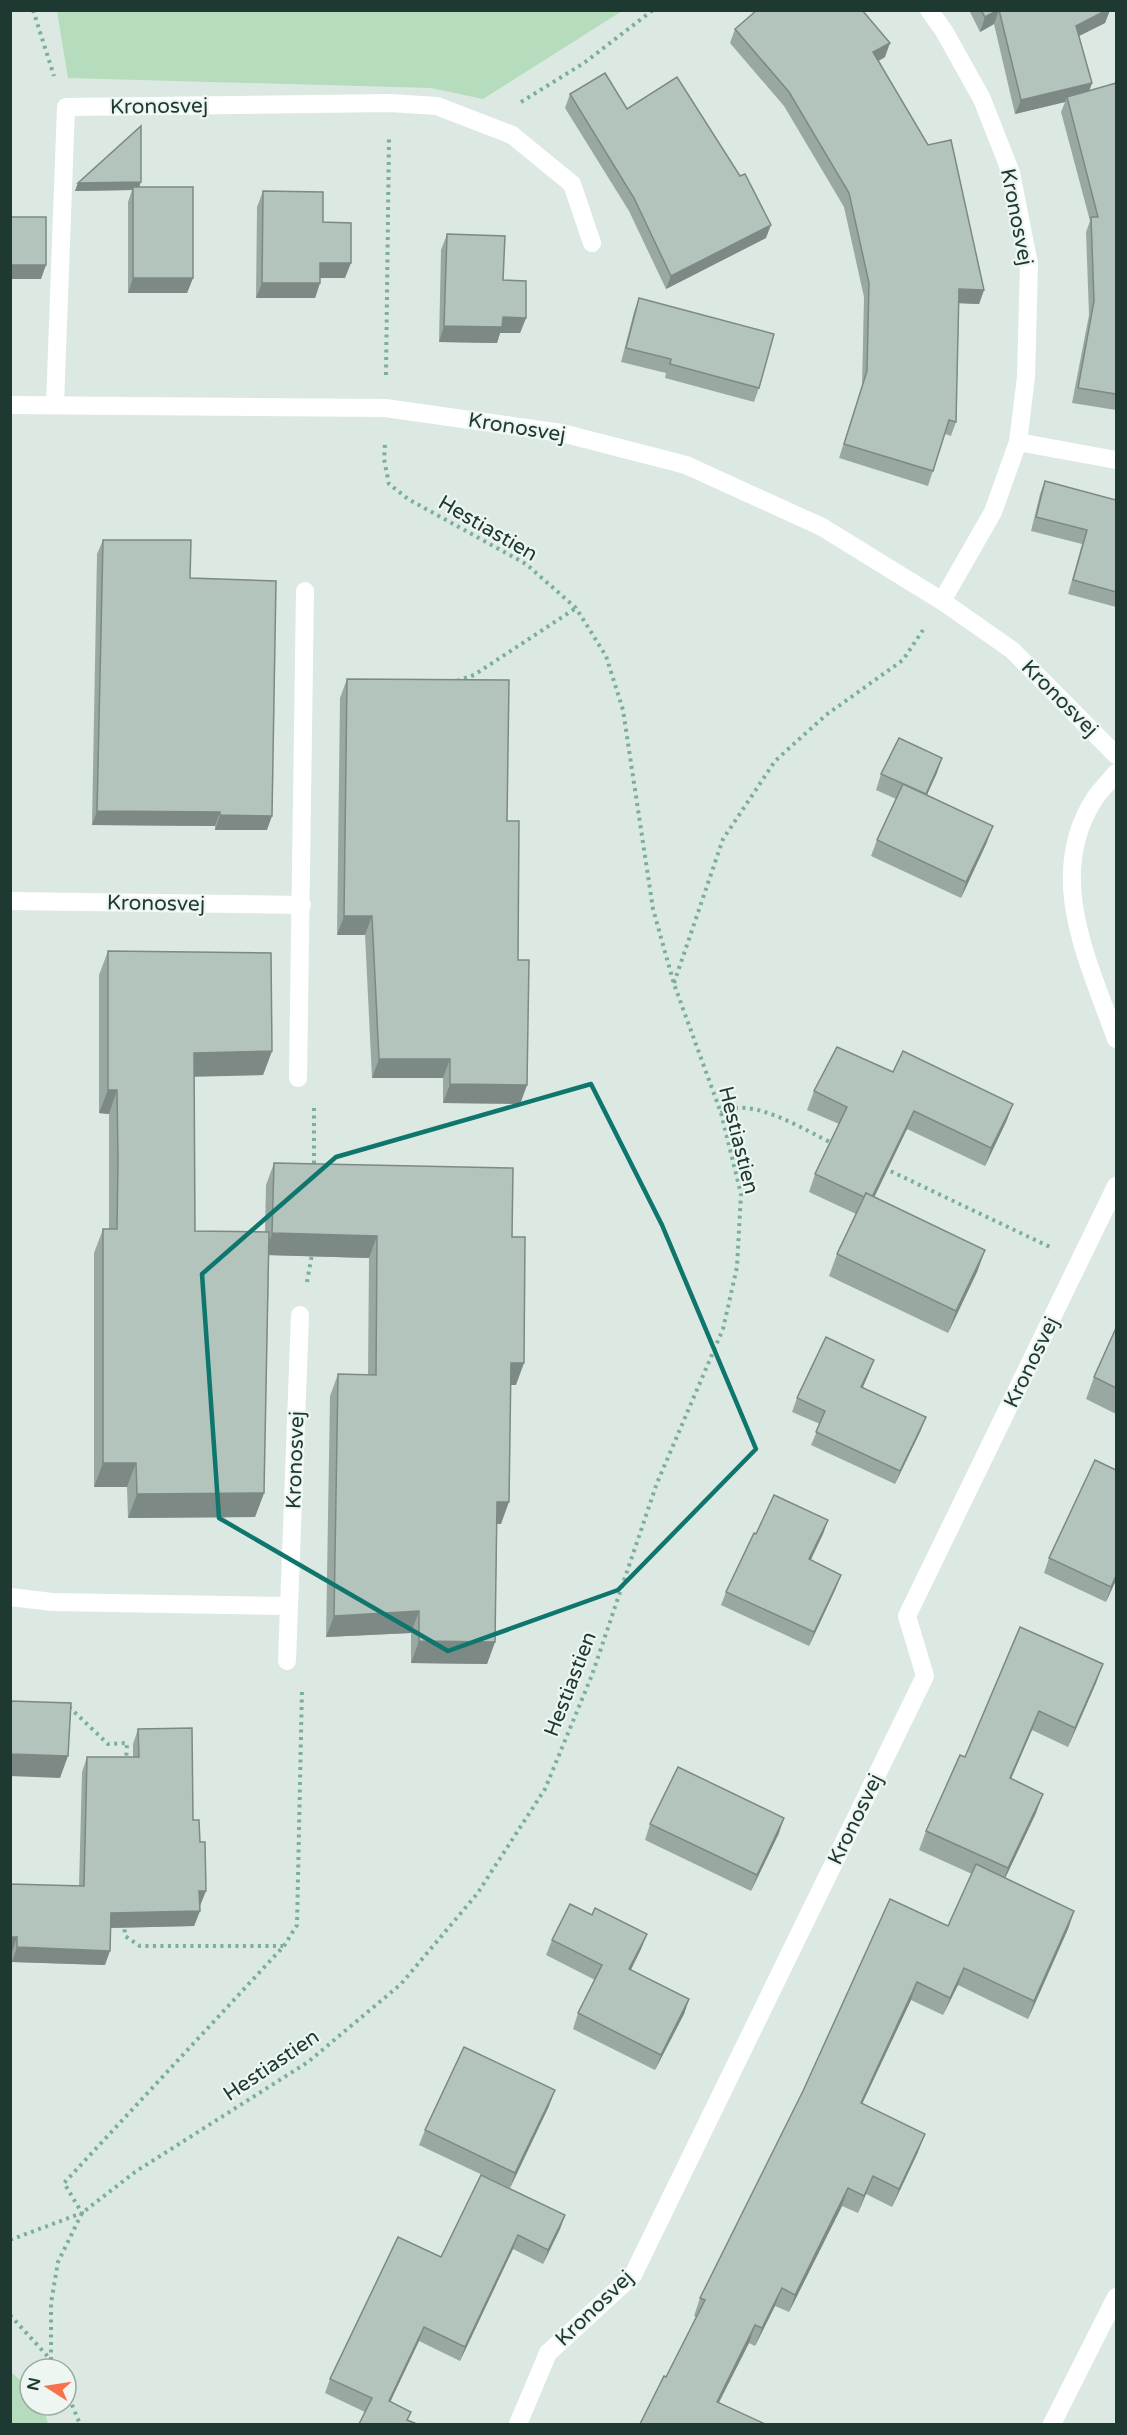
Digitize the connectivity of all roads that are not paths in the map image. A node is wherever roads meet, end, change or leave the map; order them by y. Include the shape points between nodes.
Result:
1 (928, 10) edge
2 (592, 243) dead end
3 (10, 405) edge
4 (55, 405) junction
5 (1018, 442) junction
6 (1116, 460) edge
7 (305, 591) dead end
8 (942, 601) junction
9 (1116, 755) edge
10 (1116, 773) edge
11 (10, 901) edge
12 (302, 905) junction
13 (1116, 1039) edge
14 (298, 1078) road end
15 (1116, 1186) edge
16 (300, 1315) road end
17 (10, 1597) edge
18 (289, 1605) junction
19 (287, 1661) road end
20 (1116, 2297) edge
21 (518, 2424) edge
22 (1052, 2424) edge

1 - 5 street, Kronosvej via 982,99 1011,173 1029,264 1026,377
2 - 4 street, Kronosvej via 572,184 512,135 437,106 390,103 66,107
3 - 4 street, Kronosvej
4 - 8 street, Kronosvej via 385,408 562,433 686,465 822,527
5 - 6 street
5 - 8 street, Kronosvej via 993,512
7 - 12 street
8 - 9 street, Kronosvej via 1012,650
10 - 13 street via 1095,798 1077,838 1070,882 1076,927
11 - 12 street, Kronosvej
12 - 14 street
15 - 21 street, Kronosvej via 907,1616 925,1676 633,2275 548,2353
16 - 18 street, Kronosvej
17 - 18 street via 52,1602
18 - 19 street, Kronosvej
20 - 22 street

